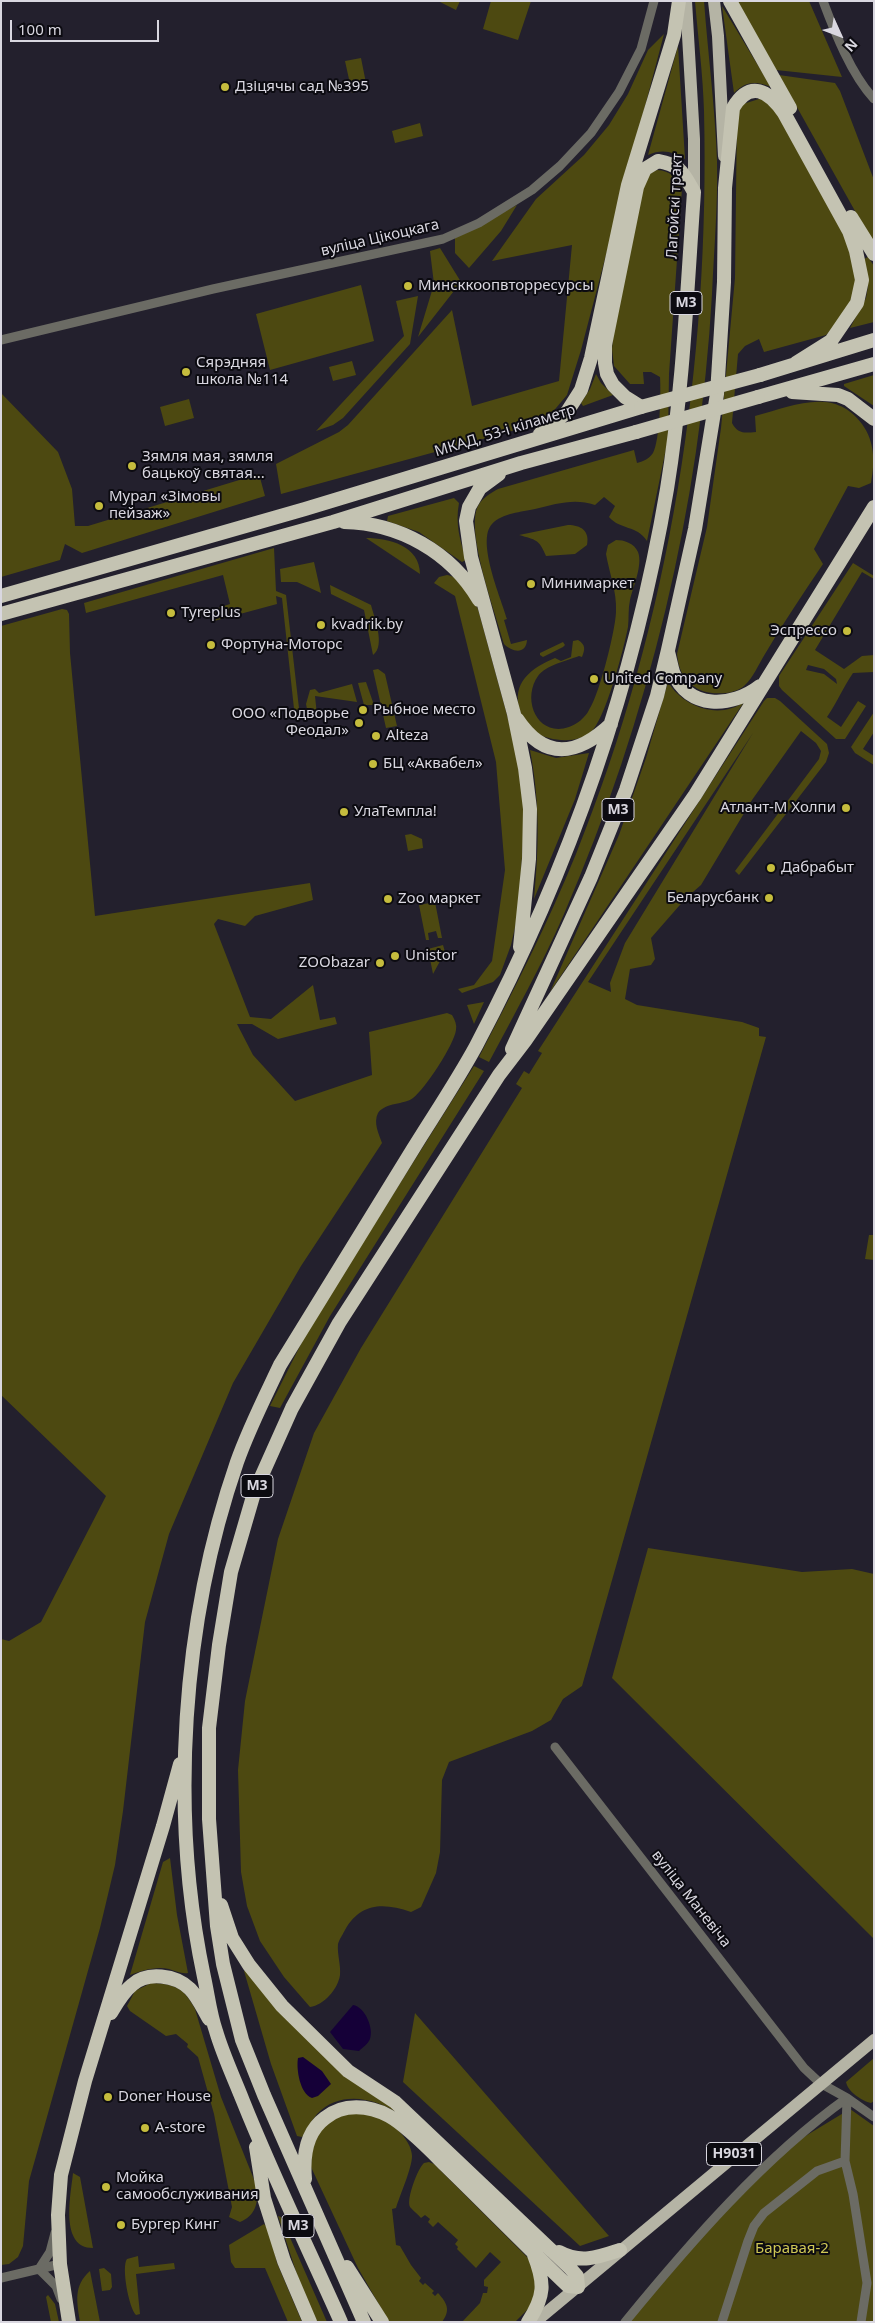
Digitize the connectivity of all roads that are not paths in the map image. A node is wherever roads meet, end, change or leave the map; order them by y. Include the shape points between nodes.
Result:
1 (654, 1) edge
2 (679, 1) edge
3 (686, 1) edge
4 (714, 1) edge
5 (730, 1) edge
6 (824, 1) edge
7 (874, 99) edge
8 (725, 188) junction
9 (694, 192) junction
10 (874, 254) edge
11 (1, 340) edge
12 (874, 340) edge
13 (796, 363) junction
14 (874, 364) edge
15 (776, 392) junction
16 (641, 407) junction
17 (872, 421) edge
18 (533, 439) junction
19 (521, 462) junction
20 (874, 507) edge
21 (333, 522) junction
22 (1, 596) edge
23 (1, 614) edge
24 (488, 615) junction
25 (668, 650) junction
26 (764, 682) junction
27 (514, 714) junction
28 (611, 723) junction
29 (516, 964) junction
30 (500, 1075) junction
31 (185, 1746) junction
32 (555, 1747) dead end
33 (214, 1885) junction
34 (103, 2026) junction
35 (215, 2030) junction
36 (874, 2040) edge
37 (820, 2083) junction
38 (847, 2098) junction
39 (874, 2117) edge
40 (254, 2131) junction
41 (845, 2161) junction
42 (306, 2190) junction
43 (58, 2215) junction
44 (328, 2240) junction
45 (537, 2247) junction
46 (620, 2250) junction
47 (60, 2264) junction
48 (39, 2269) junction
49 (1, 2278) edge
50 (578, 2287) junction
51 (68, 2317) edge
52 (310, 2322) edge
53 (340, 2322) edge
54 (364, 2322) edge
55 (382, 2322) edge
56 (528, 2322) edge
57 (535, 2322) edge
58 (625, 2322) edge
59 (722, 2322) edge
60 (861, 2322) edge

1 - 11 street, вуліца Цікоцкага via 641,49 619,92 591,133 532,190 480,223 443,239
2 - 18 highway via 674,35 628,185 591,358 581,390 567,412
3 - 9 main road, Лагойскі тракт / М3 via 694,129
4 - 8 main road, М3
5 - 10 highway
6 - 7 street via 838,37
8 - 13 highway via 733,108 745,94 766,93 775,99 784,113 849,231 862,280 857,303 831,341
8 - 25 highway, М3 via 724,282 717,394 695,529
9 - 16 highway via 678,168 658,161 645,169 637,187 604,345 607,374 613,385 624,397
9 - 28 highway, Лагойскі тракт / М3 via 678,413 667,490 650,579
12 - 13 highway, МКАД, 53-і кіламетр
13 - 16 highway, МКАД, 53-і кіламетр, bridge
14 - 15 highway
15 - 17 highway via 838,395 848,399
15 - 19 highway, bridge
16 - 18 highway, МКАД, 53-і кіламетр
18 - 22 highway, МКАД, 53-і кіламетр via 305,510
19 - 21 highway
19 - 24 highway via 480,488 469,507 466,521 472,557
20 - 26 highway
21 - 23 highway
21 - 24 highway via 388,528 441,555 473,590
24 - 27 highway
25 - 26 highway via 678,679 688,691 703,700 735,701
25 - 30 highway, М3 via 626,790 591,877
26 - 30 highway via 695,795
27 - 28 highway via 531,738 546,746 563,749 584,744
27 - 29 highway via 530,809 527,877
28 - 29 highway, М3 via 558,874
29 - 31 highway, М3 via 469,1058 280,1365 255,1417 237,1462 216,1533 190,1673
30 - 33 highway, М3 via 339,1323 292,1408 254,1493 231,1572 209,1728 209,1819
31 - 34 highway
31 - 35 highway, М3 via 185,1832 190,1901
32 - 37 street, вуліца Маневіча via 804,2068
33 - 42 highway, М3 via 223,1964 242,2040
33 - 45 highway via 232,1938 248,1964 282,2006 348,2071 395,2102
34 - 35 highway via 133,1984 144,1978 158,1977 180,1982 190,1990
34 - 43 highway via 61,2175
35 - 40 highway, М3
36 - 37 main road, Н9031
37 - 38 street, вуліца Маневіча
37 - 46 main road, Н9031
38 - 39 street, вуліца Маневіча
38 - 41 street
38 - 58 street via 792,2142 750,2183 702,2232
40 - 52 highway via 264,2198 284,2261
40 - 53 highway, М3
41 - 59 street via 816,2171 764,2212 748,2241
41 - 60 street via 867,2283
42 - 44 highway, М3
42 - 45 highway via 307,2143 316,2124 341,2109 368,2108 390,2116
43 - 47 highway
43 - 48 street via 50,2252
44 - 54 highway, М3
44 - 55 highway
45 - 46 highway via 574,2259 595,2258
45 - 50 highway via 574,2272
45 - 56 highway via 542,2292
46 - 50 main road, Н9031
47 - 48 street
47 - 51 highway
48 - 49 street
48 - 51 street via 56,2286
50 - 57 main road, Н9031

